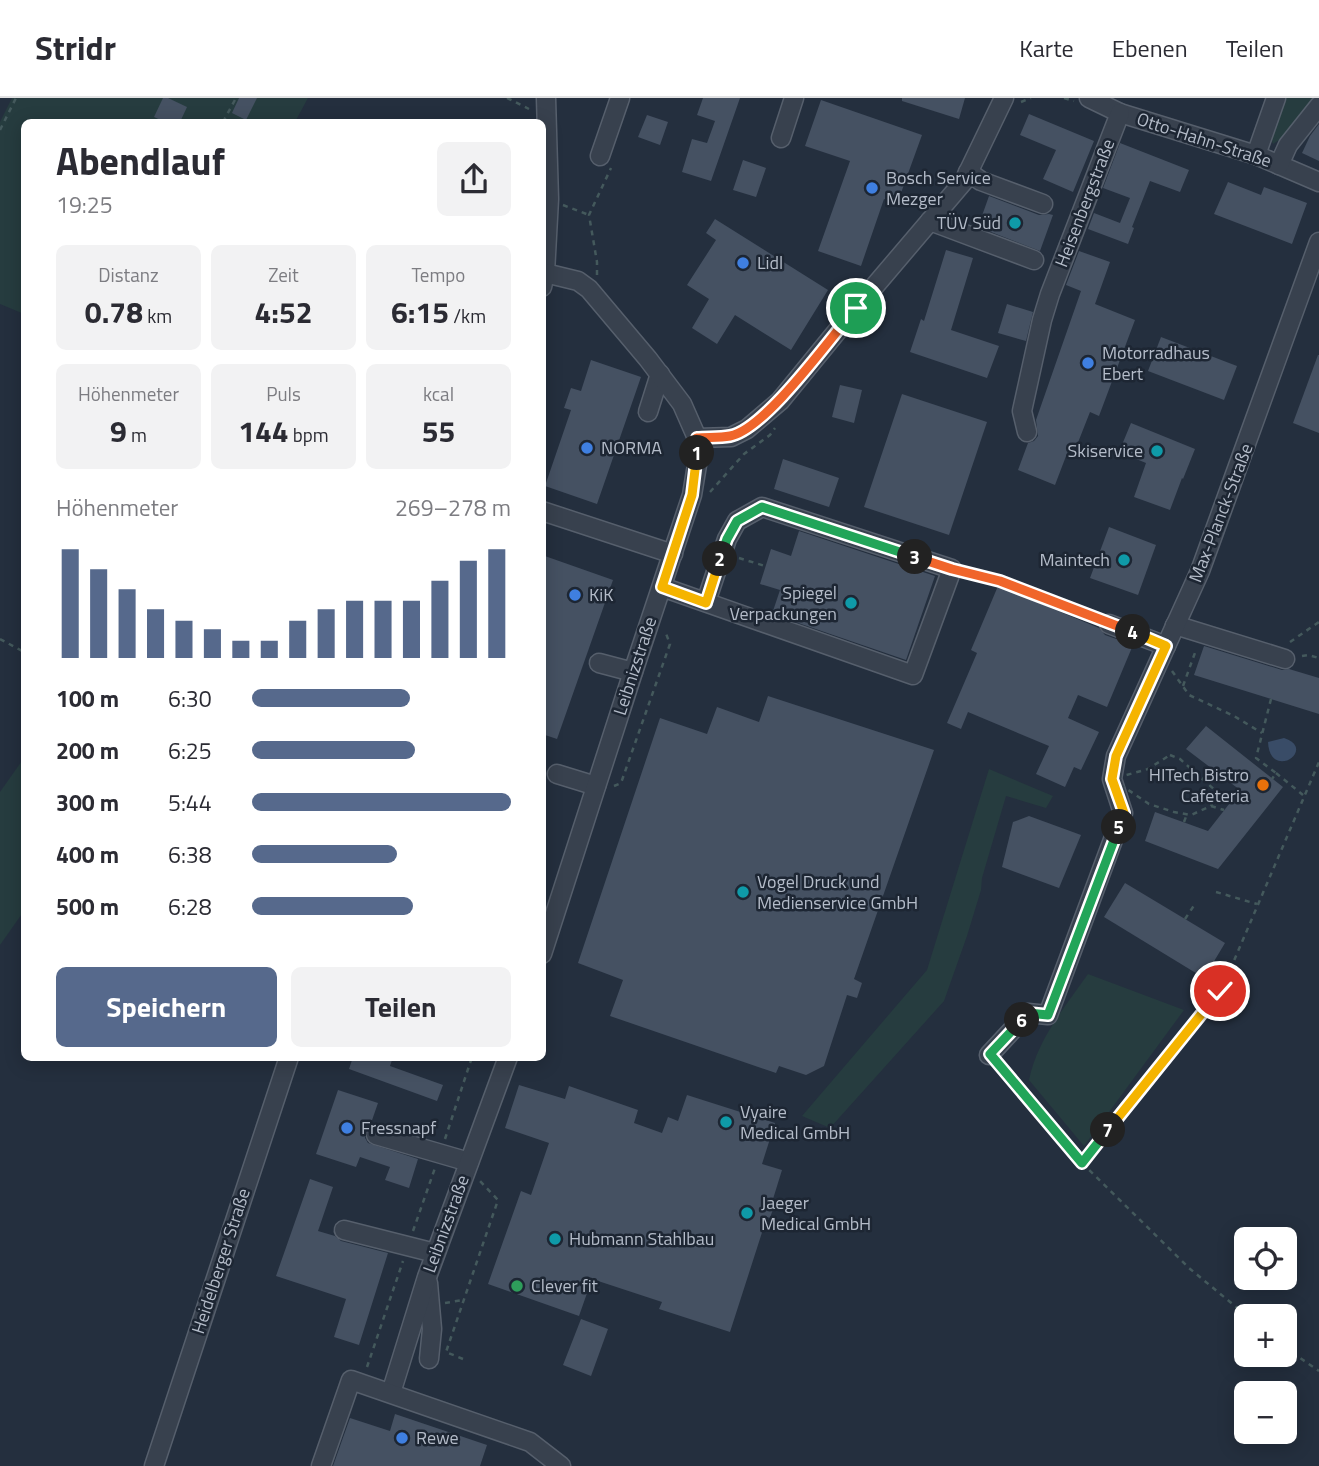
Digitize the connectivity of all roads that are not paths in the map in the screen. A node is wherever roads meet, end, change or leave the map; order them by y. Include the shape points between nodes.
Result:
1 (546, 98) edge
2 (620, 98) edge
3 (794, 98) edge
4 (1004, 98) edge
5 (1089, 98) edge
6 (1276, 98) edge
7 (1319, 106) edge
8 (1120, 113) junction
9 (781, 138) dead end
10 (1256, 155) junction
11 (600, 156) road end
12 (1279, 165) junction
13 (968, 172) junction
14 (1319, 182) edge
15 (1043, 204) dead end
16 (930, 221) junction
17 (1319, 242) edge
18 (546, 248) edge
19 (1034, 260) dead end
20 (546, 280) edge
21 (660, 374) junction
22 (648, 412) dead end
23 (1027, 432) dead end
24 (697, 438) junction
25 (546, 512) edge
26 (673, 554) junction
27 (662, 587) junction
28 (706, 603) junction
29 (1109, 624) road end
30 (1175, 625) junction
31 (1166, 646) junction
32 (1279, 657) road end
33 (599, 663) dead end
34 (633, 672) junction
35 (557, 774) dead end
36 (596, 786) junction
37 (546, 942) edge
38 (990, 1055) road end
39 (288, 1061) edge
40 (507, 1061) edge
41 (376, 1135) dead end
42 (472, 1169) junction
43 (344, 1230) dead end
44 (435, 1253) junction
45 (427, 1277) junction
46 (429, 1359) dead end
47 (391, 1393) junction
48 (154, 1466) edge
49 (321, 1466) edge
50 (562, 1466) edge

1 - 18 street
2 - 11 street
3 - 9 street
4 - 13 street
5 - 8 street, Otto-Hahn-Straße
6 - 10 street
7 - 12 street via 1288,145
8 - 10 street, Otto-Hahn-Straße
8 - 23 street, Heisenbergstraße via 1042,320 1022,411
10 - 12 street, Otto-Hahn-Straße
12 - 14 street, Otto-Hahn-Straße
13 - 15 street
13 - 16 street
16 - 19 street
16 - 24 street via 780,401 747,429 731,436
17 - 30 street, Max-Planck-Straße via 1235,478
20 - 21 street, Leibnizstraße via 578,281 590,289
21 - 22 street
21 - 24 street, Leibnizstraße via 682,404
24 - 26 street, Leibnizstraße via 692,495
25 - 26 street
26 - 27 street, Leibnizstraße
27 - 28 street
27 - 34 street, Leibnizstraße
28 - 28 street via 913,675 952,569 762,507 737,521
29 - 31 street
30 - 31 street, Max-Planck-Straße
30 - 32 street
31 - 38 street, Max-Planck-Straße via 1116,756 1112,779 1124,813 1048,1015 1028,1013
33 - 34 street
34 - 36 street, Leibnizstraße
35 - 36 street
36 - 37 street, Leibnizstraße
39 - 48 street, Heidelberger Straße
40 - 42 street, Leibnizstraße
41 - 42 street via 440,1153
42 - 44 street, Leibnizstraße
43 - 44 street
44 - 45 street, Leibnizstraße
45 - 46 street via 432,1329
45 - 47 street, Leibnizstraße
47 - 49 street via 351,1380
47 - 50 street via 530,1442

